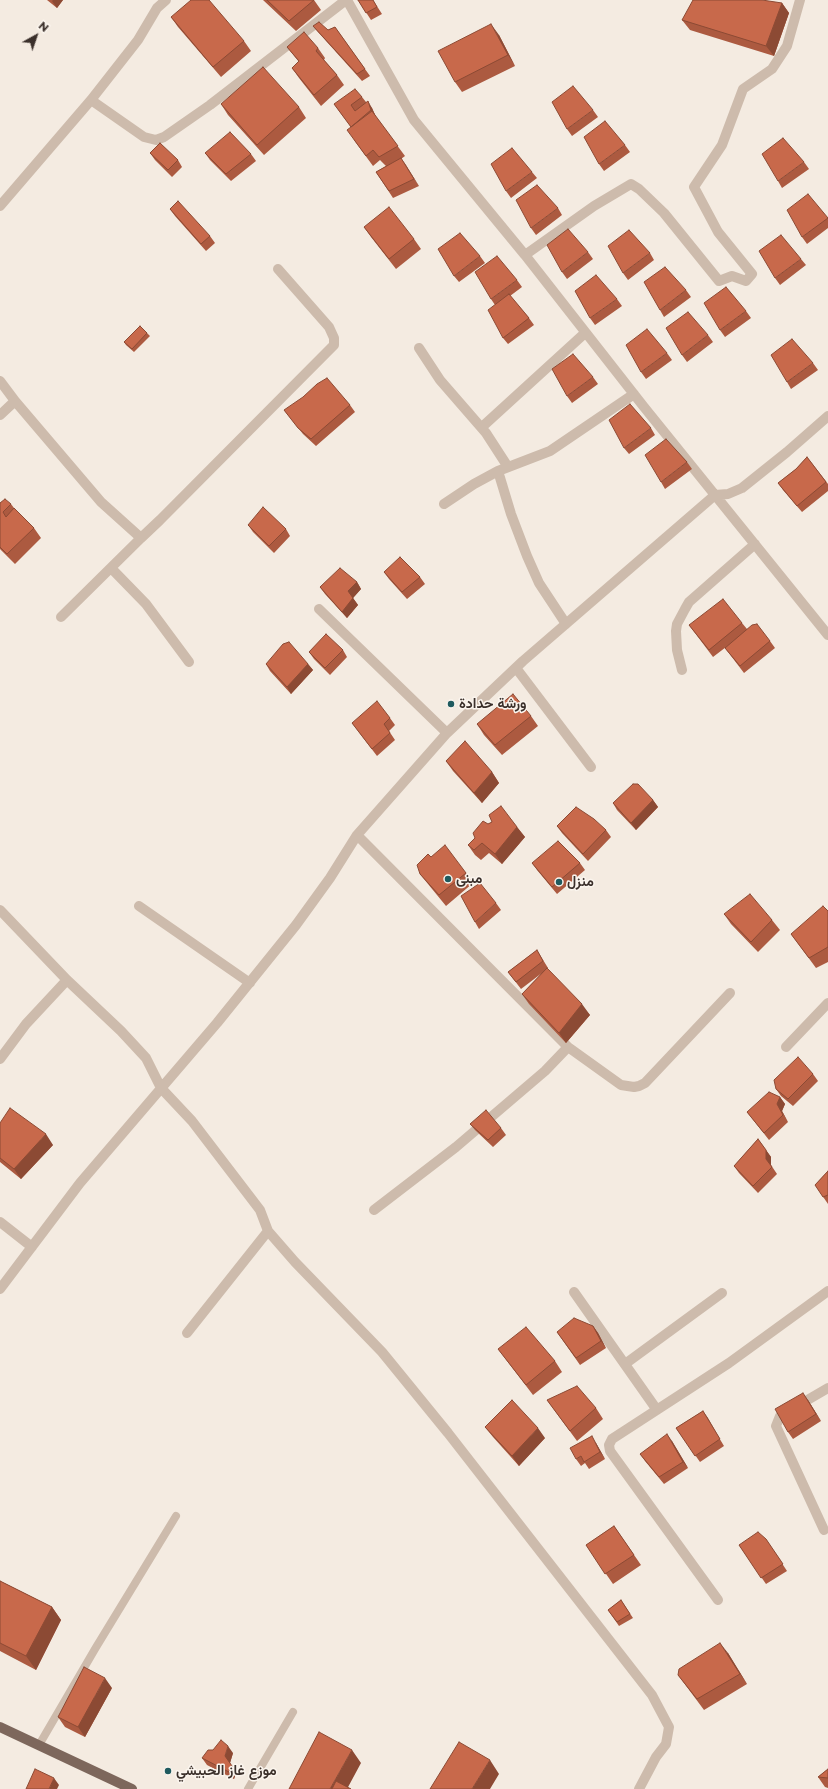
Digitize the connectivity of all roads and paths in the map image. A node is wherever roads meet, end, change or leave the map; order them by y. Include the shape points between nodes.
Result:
1 (166, 0) edge
2 (347, 0) edge
3 (800, 0) edge
4 (158, 4) edge
5 (91, 100) junction
6 (0, 206) edge
7 (525, 255) junction
8 (278, 269) dead end
9 (585, 333) junction
10 (419, 348) dead end
11 (0, 380) edge
12 (634, 394) junction
13 (15, 401) junction
14 (0, 415) edge
15 (828, 416) edge
16 (482, 427) junction
17 (508, 467) junction
18 (498, 472) junction
19 (716, 495) junction
20 (444, 504) dead end
21 (141, 538) junction
22 (755, 544) junction
23 (111, 568) junction
24 (320, 609) dead end
25 (61, 617) dead end
26 (566, 624) junction
27 (828, 635) edge
28 (189, 662) dead end
29 (516, 668) junction
30 (682, 670) dead end
31 (447, 733) junction
32 (591, 767) dead end
33 (357, 835) junction
34 (139, 906) dead end
35 (0, 910) edge
36 (67, 980) junction
37 (250, 983) junction
38 (730, 993) dead end
39 (828, 1003) edge
40 (568, 1047) junction
41 (786, 1047) dead end
42 (0, 1059) edge
43 (161, 1088) junction
44 (374, 1210) dead end
45 (0, 1222) edge
46 (268, 1231) junction
47 (32, 1247) junction
48 (0, 1289) edge
49 (828, 1291) edge
50 (574, 1292) dead end
51 (722, 1293) dead end
52 (187, 1333) dead end
53 (625, 1364) junction
54 (828, 1388) edge
55 (657, 1410) junction
56 (176, 1516) dead end
57 (824, 1530) dead end
58 (718, 1600) dead end
59 (293, 1712) dead end
60 (0, 1727) edge
61 (39, 1746) junction
62 (132, 1789) edge
63 (248, 1789) edge
64 (639, 1789) edge

1 - 4 street
2 - 5 street via 164,137 156,140 144,137
2 - 7 street via 414,120
3 - 7 street via 787,46 772,69 743,90 722,145 694,187 718,232 752,274 746,281 732,276 719,281 664,212 631,184 594,206
4 - 5 street via 138,40
5 - 6 street
7 - 9 street
8 - 21 street via 329,327 334,345
9 - 12 street
9 - 16 street
10 - 16 street via 440,380
11 - 13 street
12 - 17 street via 550,451
12 - 19 street
13 - 14 street
13 - 21 street via 101,502
15 - 19 street via 742,488 728,494
16 - 17 street
17 - 18 street
18 - 20 street
18 - 26 street via 530,563 539,583
19 - 22 street
19 - 26 street
21 - 23 street
22 - 27 street
22 - 30 street via 684,608 676,631
23 - 25 street
23 - 28 street via 146,604
24 - 31 street
26 - 29 street
29 - 31 street
29 - 32 street
31 - 33 street
33 - 37 street via 330,878
33 - 40 street
34 - 37 street
35 - 36 street
36 - 42 street via 26,1024
36 - 43 street via 146,1058
37 - 43 street
38 - 40 street via 645,1083 639,1086 621,1085
39 - 41 street
40 - 44 street via 545,1071 461,1143
43 - 46 street via 192,1122 260,1210
43 - 47 street via 80,1183
45 - 47 street
46 - 52 street
46 - 64 street via 382,1352 652,1695 669,1727 666,1744 656,1756
47 - 48 street
49 - 55 street via 729,1363
50 - 53 street
51 - 53 street
53 - 55 street
54 - 57 street via 780,1416 776,1426
55 - 58 street via 612,1439 610,1451
56 - 61 lane
59 - 63 lane
60 - 61 main road
61 - 62 main road

